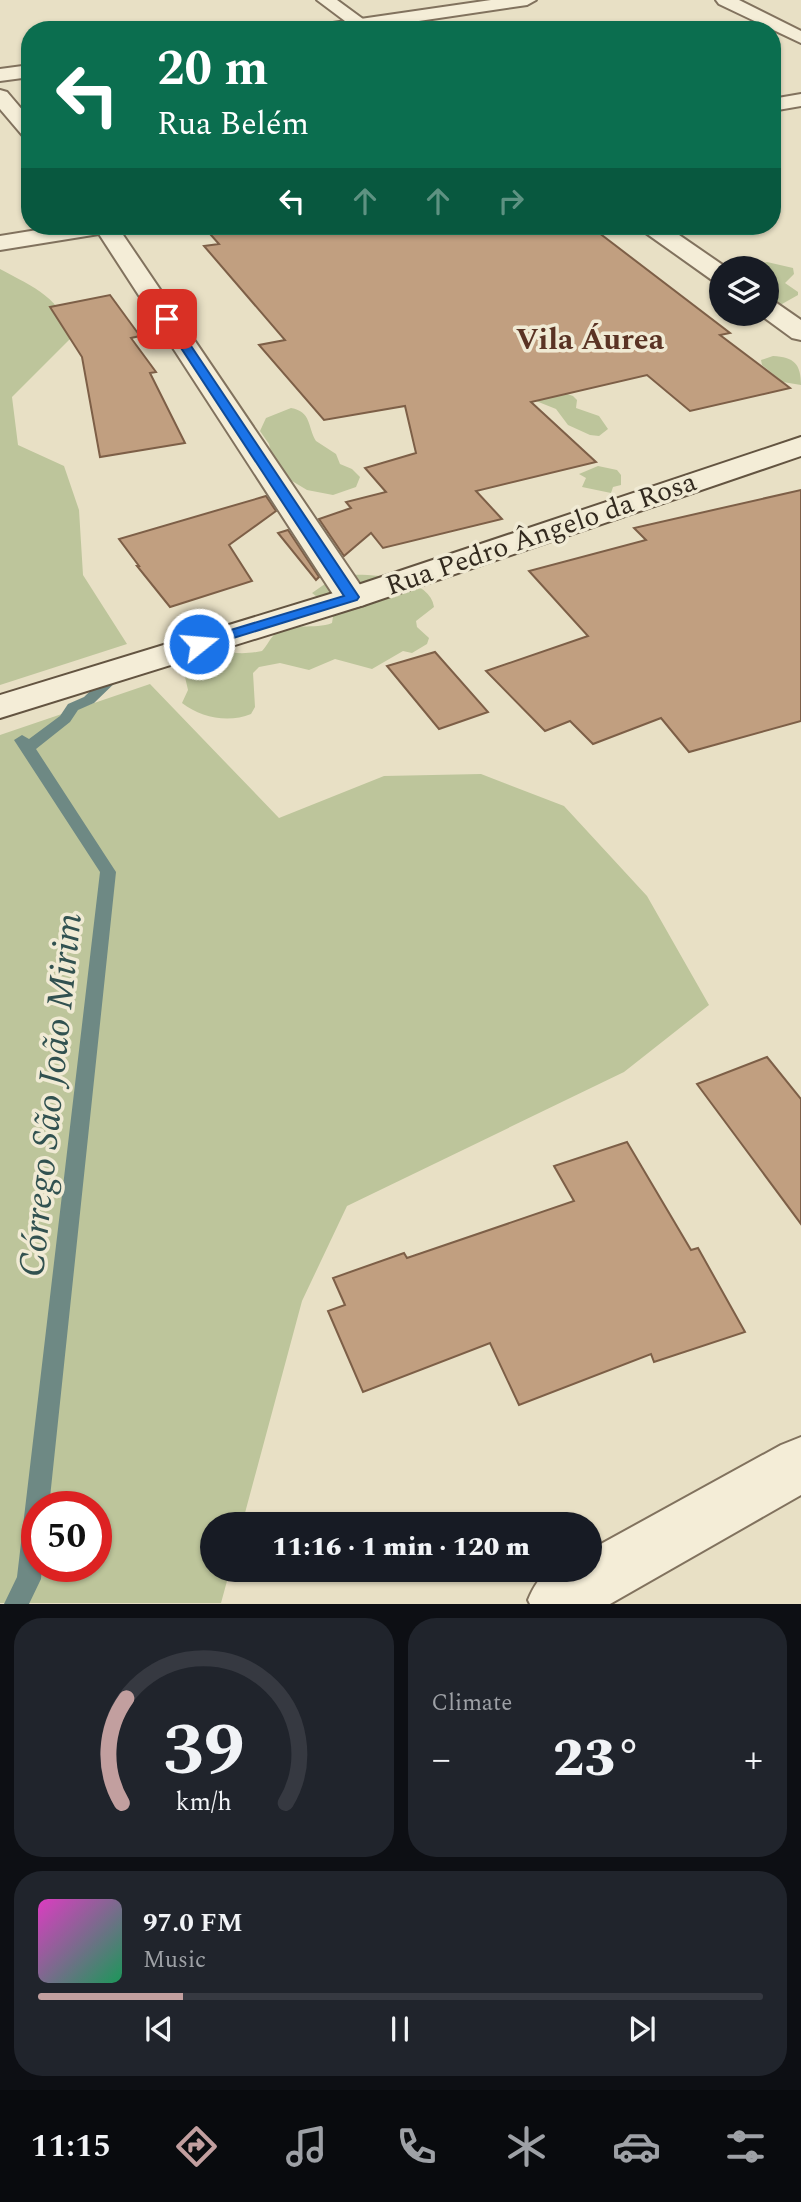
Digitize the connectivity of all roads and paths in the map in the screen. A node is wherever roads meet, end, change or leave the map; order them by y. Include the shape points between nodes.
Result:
1 (326, 0) edge
2 (527, 0) edge
3 (725, 0) edge
4 (356, 21) edge
5 (400, 21) edge
6 (767, 21) edge
7 (781, 28) edge
8 (801, 38) edge
9 (21, 72) edge
10 (0, 75) edge
11 (0, 96) edge
12 (801, 100) edge
13 (781, 103) edge
14 (21, 121) edge
15 (49, 235) edge
16 (111, 235) edge
17 (664, 235) edge
18 (0, 243) edge
19 (709, 267) edge
20 (779, 316) edge
21 (801, 332) edge
22 (801, 446) edge
23 (352, 597) junction
24 (0, 707) edge
25 (801, 1464) edge
26 (558, 1600) dead end

1 - 4 street
2 - 5 street
3 - 6 street
7 - 8 street
9 - 10 street
11 - 14 street
12 - 13 street
15 - 18 street
16 - 23 street
17 - 19 street
20 - 21 street
22 - 23 street, Rua Pedro Ângelo da Rosa
23 - 24 street, Rua Pedro Ângelo da Rosa
25 - 26 street

